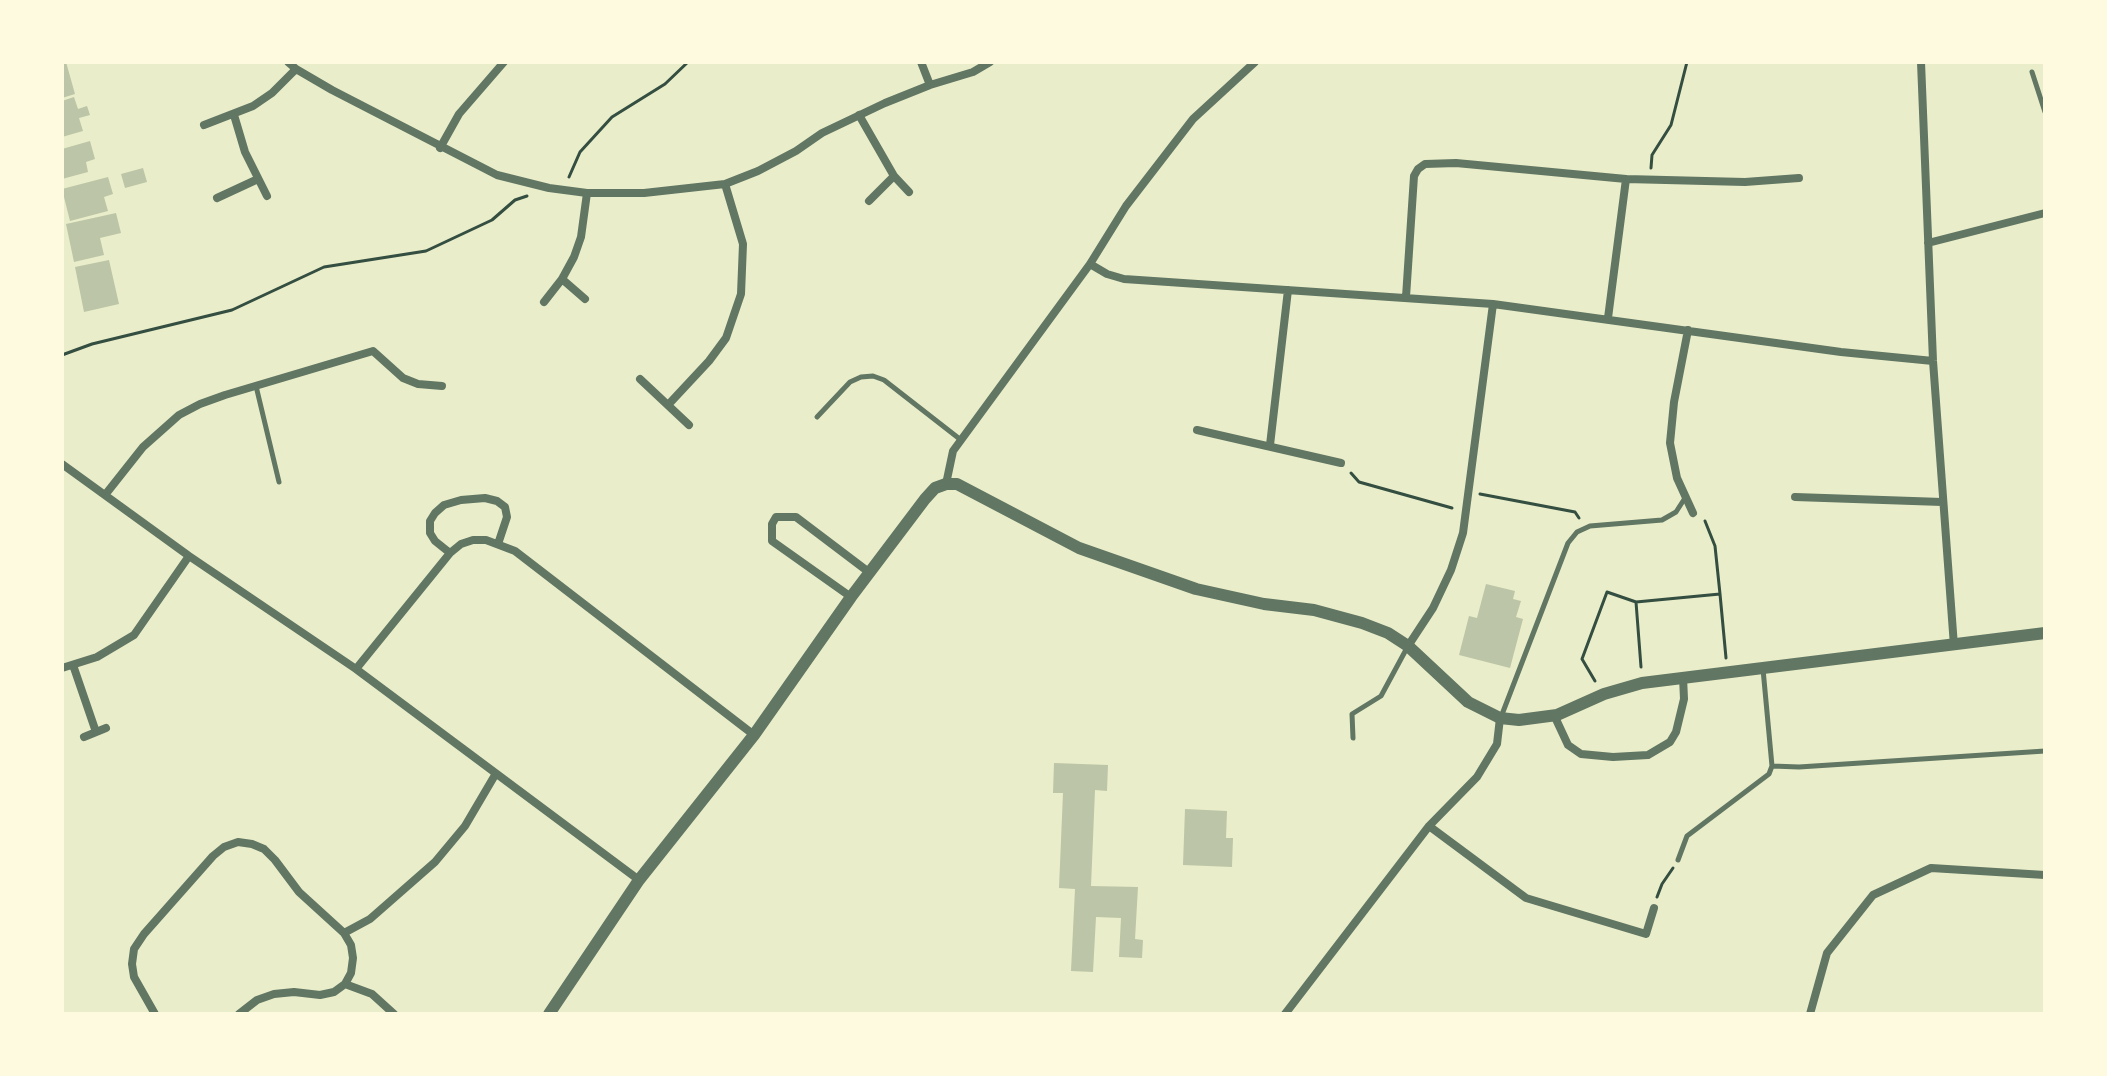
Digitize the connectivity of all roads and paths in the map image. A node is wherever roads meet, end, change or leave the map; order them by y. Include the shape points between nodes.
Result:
1 (288, 62) edge
2 (504, 62) edge
3 (688, 62) edge
4 (921, 62) edge
5 (990, 62) edge
6 (1255, 62) edge
7 (1687, 62) edge
8 (1921, 62) edge
9 (296, 69) junction
10 (2032, 72) dead end
11 (930, 85) junction
12 (2045, 112) edge
13 (234, 115) junction
14 (859, 115) junction
15 (204, 125) dead end
16 (440, 148) junction
17 (894, 176) junction
18 (1799, 178) dead end
19 (258, 179) junction
20 (1626, 179) junction
21 (1651, 180) junction
22 (725, 184) junction
23 (549, 188) junction
24 (909, 192) dead end
25 (587, 193) junction
26 (267, 196) dead end
27 (217, 198) dead end
28 (869, 201) dead end
29 (2045, 213) edge
30 (1928, 243) junction
31 (1090, 264) junction
32 (562, 279) junction
33 (1288, 290) junction
34 (1406, 297) junction
35 (585, 299) dead end
36 (544, 302) dead end
37 (1493, 304) junction
38 (1608, 318) junction
39 (1688, 330) junction
40 (62, 355) edge
41 (1933, 361) junction
42 (640, 379) dead end
43 (256, 386) junction
44 (442, 386) dead end
45 (668, 405) junction
46 (817, 417) dead end
47 (689, 425) dead end
48 (1197, 430) dead end
49 (961, 440) junction
50 (1270, 445) junction
51 (1341, 463) joint
52 (62, 464) edge
53 (279, 482) dead end
54 (946, 484) junction
55 (1470, 492) junction
56 (105, 495) junction
57 (1795, 497) dead end
58 (1685, 498) junction
59 (1942, 502) junction
60 (1467, 512) junction
61 (1693, 513) joint
62 (1585, 529) junction
63 (498, 544) junction
64 (450, 553) junction
65 (189, 556) junction
66 (870, 573) junction
67 (1720, 594) junction
68 (851, 597) junction
69 (1636, 602) junction
70 (2045, 633) edge
71 (1408, 646) junction
72 (1954, 646) junction
73 (73, 665) junction
74 (62, 668) edge
75 (1763, 668) junction
76 (356, 669) junction
77 (1727, 672) junction
78 (1683, 677) junction
79 (1642, 683) junction
80 (1604, 694) junction
81 (1554, 715) junction
82 (1500, 718) junction
83 (106, 728) dead end
84 (96, 732) junction
85 (754, 735) junction
86 (84, 737) dead end
87 (1353, 738) dead end
88 (2045, 751) edge
89 (1772, 766) junction
90 (495, 775) junction
91 (1429, 826) junction
92 (1678, 860) joint
93 (2045, 875) edge
94 (639, 880) junction
95 (1654, 908) joint
96 (344, 933) junction
97 (345, 984) junction
98 (155, 1014) edge
99 (239, 1014) edge
100 (394, 1014) edge
101 (549, 1014) edge
102 (1285, 1014) edge
103 (1810, 1014) edge

1 - 9 street
2 - 16 street via 459,114
3 - 23 path via 665,84 612,117 580,152 568,180
4 - 11 street
5 - 11 street
6 - 31 street via 1193,119 1126,206
7 - 21 path via 1671,125 1652,155
8 - 30 street
9 - 13 street via 272,93
9 - 16 street
10 - 12 lane
11 - 14 street
13 - 15 street
13 - 19 street
14 - 17 street
14 - 22 street
16 - 23 street via 497,175
17 - 24 street
17 - 28 street
18 - 21 street
19 - 26 street
19 - 27 street
20 - 21 street
20 - 34 street via 1425,164 1414,176
20 - 38 street
22 - 25 street
22 - 45 street via 743,244 741,294 726,338
23 - 25 street
23 - 40 path via 515,200 492,220 426,251 324,267 232,310
25 - 32 street via 581,237
29 - 30 street
30 - 41 street
31 - 33 street via 1124,279
31 - 49 street
32 - 35 street
32 - 36 street
33 - 34 street
33 - 50 street
34 - 37 street
37 - 38 street
37 - 55 street
38 - 39 street
39 - 41 street
39 - 58 street via 1670,443
41 - 59 street
42 - 45 street
43 - 44 street via 373,351 403,378
43 - 53 lane
43 - 56 street via 179,415 143,447
45 - 47 street
46 - 49 lane via 850,382 873,376
48 - 50 street
49 - 54 street via 953,451
50 - 51 street
51 - 60 path via 1359,482
52 - 56 street
54 - 66 street via 925,499
54 - 71 street via 957,484 1079,548 1196,589 1350,619
55 - 60 street
55 - 62 path via 1575,512
56 - 65 street
57 - 59 street
58 - 61 street
58 - 62 lane via 1662,520
59 - 72 street
60 - 71 street via 1451,570
61 - 67 path via 1704,520 1715,546
62 - 82 lane via 1568,543
63 - 64 street via 473,540
63 - 64 street via 505,529 505,507 485,498 461,500 444,505 430,521 435,541
63 - 85 street via 515,551
64 - 76 street
65 - 73 street via 134,635
65 - 76 street
66 - 68 street
66 - 68 street via 796,517 776,517 772,541
67 - 69 path
67 - 77 path
68 - 85 street
69 - 79 path
69 - 80 path via 1607,592 1582,659
70 - 72 street
71 - 82 street via 1468,702
71 - 87 lane via 1381,696 1352,714
72 - 75 street
73 - 74 street
73 - 84 street
75 - 77 street
75 - 89 lane
76 - 90 street
77 - 78 street
78 - 79 street
78 - 81 street via 1676,732 1648,755 1581,754 1568,745
79 - 80 street
80 - 81 street
81 - 82 street
82 - 91 street via 1497,744 1477,777
83 - 84 street
84 - 86 street
85 - 94 street
88 - 89 lane
89 - 92 lane via 1769,774 1687,836
90 - 94 street
90 - 96 street via 465,826 435,862 370,919
91 - 95 street via 1526,898 1646,934
91 - 102 street
92 - 95 path
93 - 103 street via 1931,868 1873,895 1827,953
94 - 101 street
96 - 97 street via 353,958
96 - 98 street via 299,892 264,849 238,842 224,847 134,949 134,977
97 - 99 street via 320,995 274,994
97 - 100 street via 372,994

